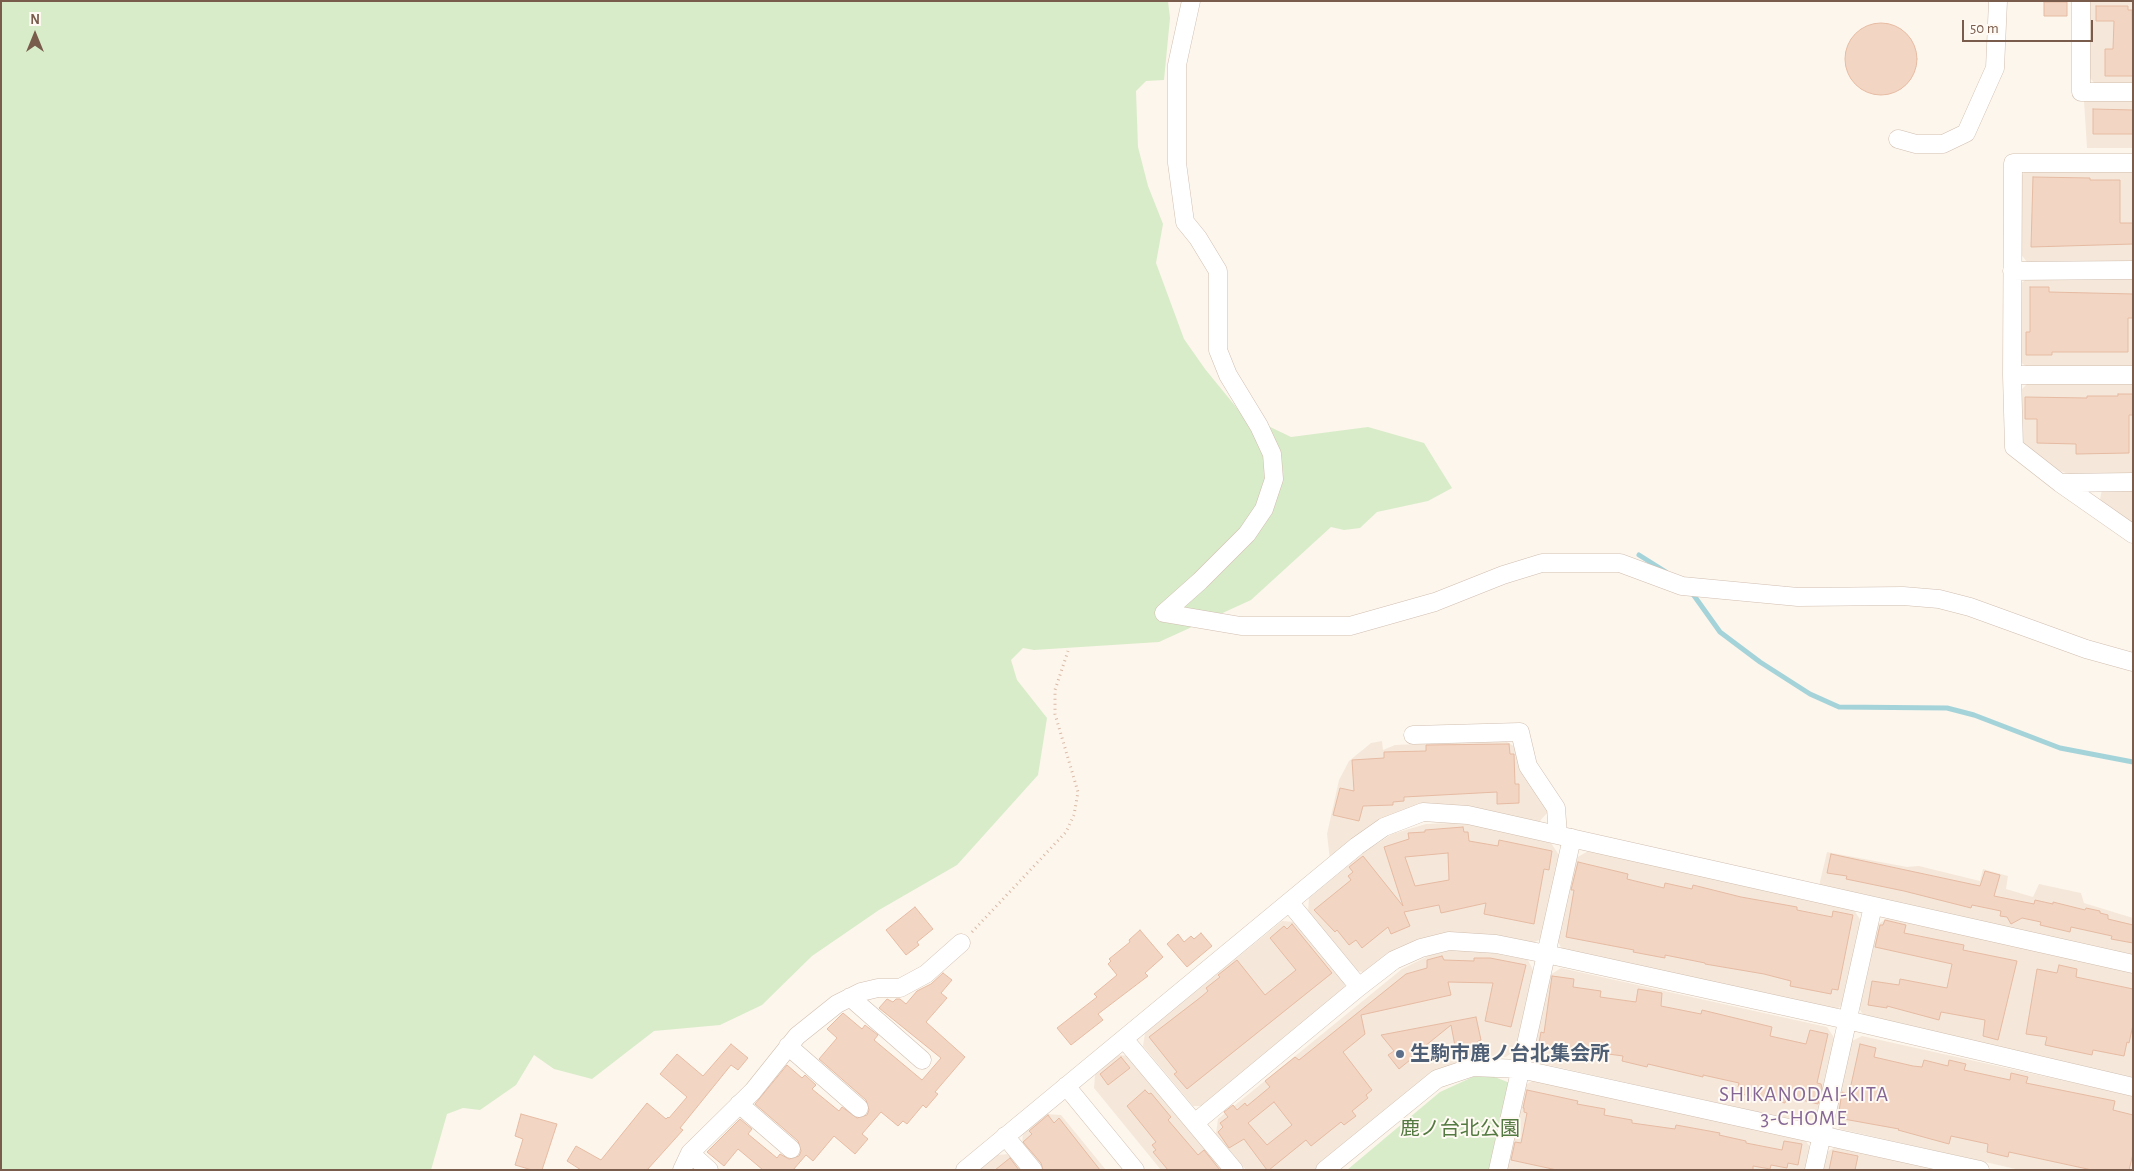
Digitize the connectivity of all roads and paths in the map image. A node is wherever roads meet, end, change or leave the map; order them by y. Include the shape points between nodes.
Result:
1 (1191, 1) edge
2 (1998, 1) edge
3 (2081, 1) edge
4 (2133, 92) edge
5 (1898, 139) dead end
6 (2133, 163) edge
7 (2133, 270) edge
8 (2012, 271) junction
9 (2012, 375) junction
10 (2133, 375) edge
11 (2133, 482) edge
12 (2060, 483) junction
13 (2133, 534) edge
14 (1068, 651) dead end
15 (2133, 662) edge
16 (1413, 735) dead end
17 (1565, 837) junction
18 (1289, 902) junction
19 (1873, 906) junction
20 (961, 943) joint
21 (1546, 954) junction
22 (2133, 964) edge
23 (1359, 987) junction
24 (850, 997) junction
25 (1848, 1020) junction
26 (1124, 1039) junction
27 (788, 1046) junction
28 (922, 1060) dead end
29 (1520, 1069) junction
30 (1066, 1086) junction
31 (2133, 1087) edge
32 (739, 1104) junction
33 (859, 1108) dead end
34 (1196, 1122) junction
35 (1822, 1135) junction
36 (1005, 1136) junction
37 (791, 1149) dead end
38 (690, 1153) junction
39 (682, 1170) edge
40 (709, 1170) edge
41 (965, 1170) edge
42 (1033, 1170) edge
43 (1134, 1170) edge
44 (1234, 1170) edge
45 (1325, 1170) edge
46 (1498, 1170) edge
47 (1814, 1170) edge
48 (1980, 1170) edge

1 - 15 street via 1177,65 1177,163 1185,222 1218,271 1218,350 1228,375 1272,454 1274,479 1264,509 1247,534 1164,613 1241,626 1350,626 1435,602 1503,574 1542,563 1620,563 1682,586 1798,597 1939,599
2 - 5 street via 1995,68 1966,132 1943,144 1916,144
3 - 4 street via 2081,92
6 - 8 street via 2013,163
7 - 8 street
8 - 9 street
9 - 10 street
9 - 12 street via 2014,447
11 - 12 street
12 - 13 street
14 - 20 path via 1055,690 1055,714 1078,792 1074,815 1066,832
16 - 17 street via 1520,732 1528,766 1556,808
17 - 18 street via 1468,815 1423,812 1384,827
17 - 19 street
17 - 21 street
18 - 23 street
18 - 26 street
19 - 22 street
19 - 25 street
20 - 24 street via 926,974 900,988 878,988
21 - 23 street via 1496,944 1449,941 1394,960
21 - 25 street
21 - 29 street
23 - 34 street
24 - 27 street via 837,1004
24 - 28 street
25 - 31 street
25 - 35 street
26 - 30 street
26 - 34 street
27 - 32 street
27 - 33 street
29 - 35 street
29 - 45 street via 1473,1067 1437,1080
29 - 46 street
30 - 36 street
30 - 43 street
32 - 37 street
32 - 38 street
34 - 44 street
35 - 47 street
35 - 48 street
36 - 41 street
36 - 42 street
38 - 39 street
38 - 40 street

